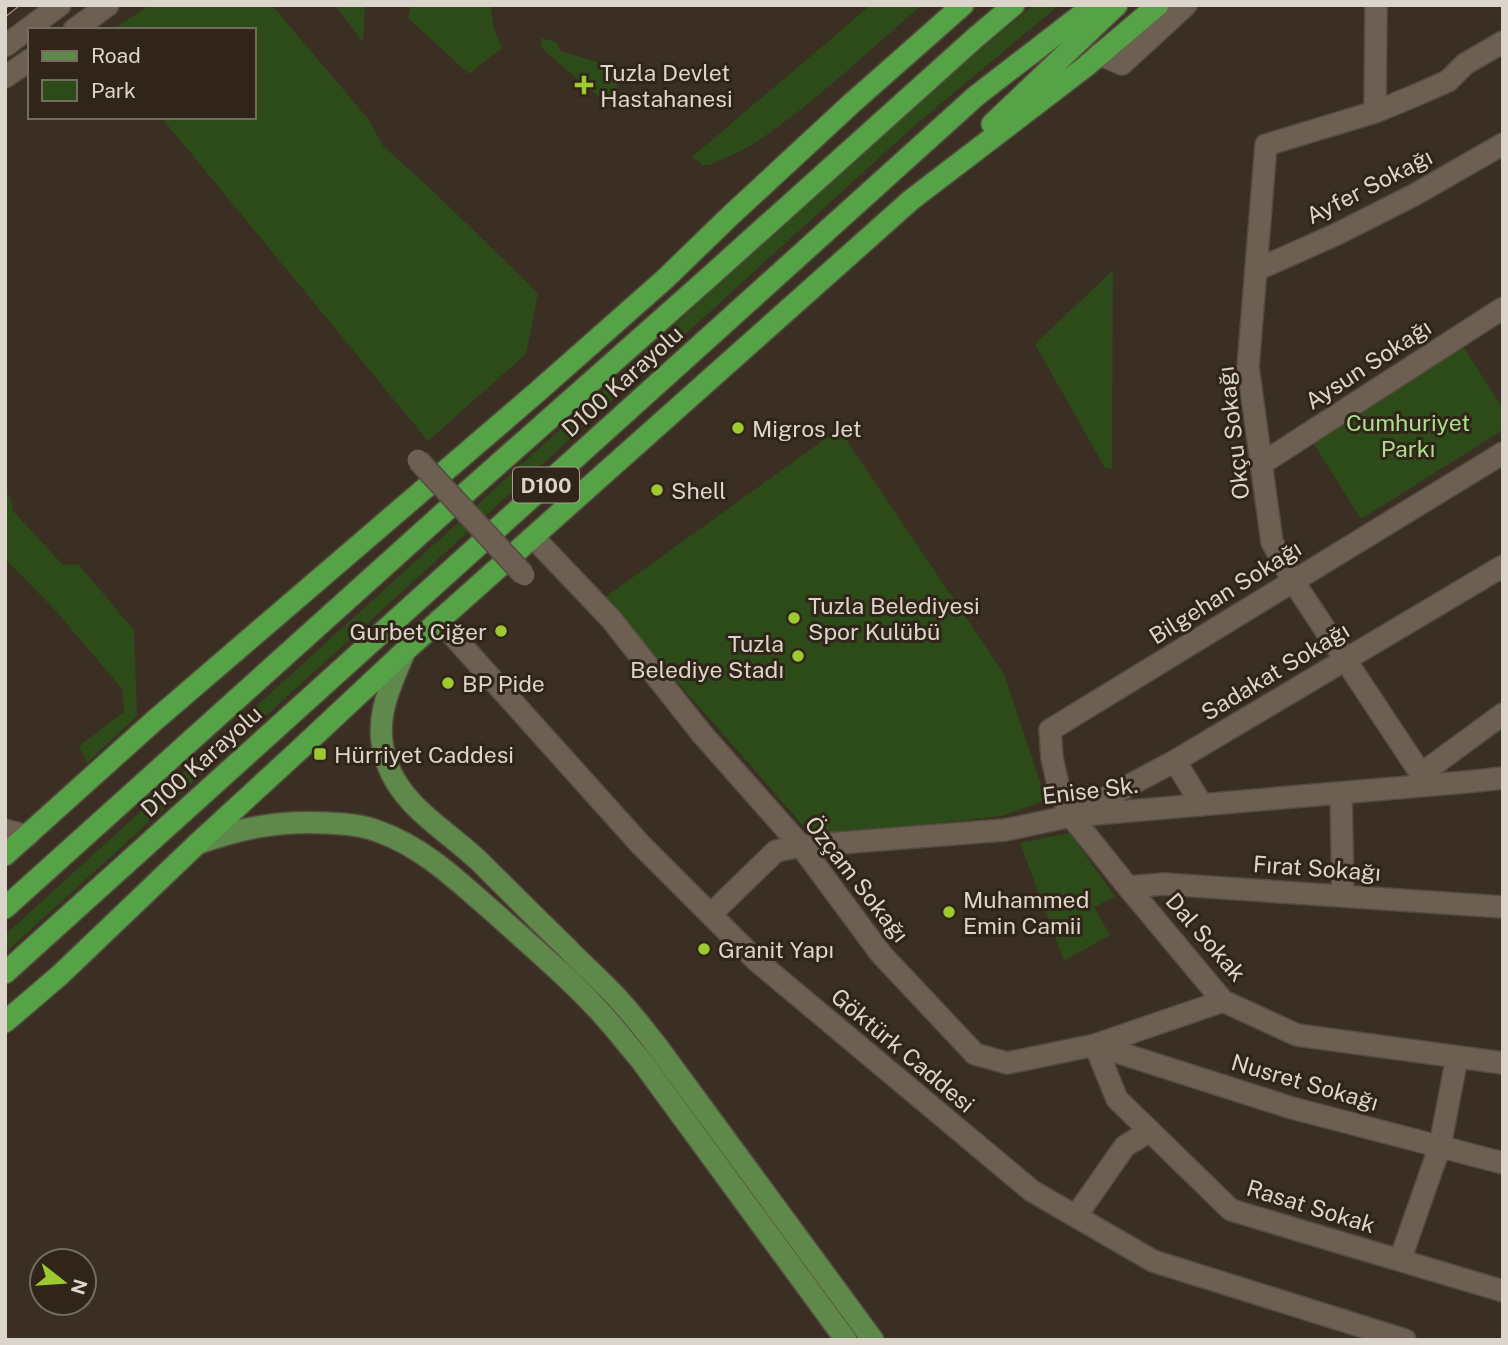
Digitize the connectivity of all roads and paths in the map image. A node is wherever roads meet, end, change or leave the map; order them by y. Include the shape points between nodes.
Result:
1 (60, 5) edge
2 (108, 5) edge
3 (963, 5) edge
4 (1014, 5) edge
5 (1094, 5) edge
6 (1117, 5) edge
7 (1158, 5) edge
8 (1186, 5) edge
9 (1377, 5) edge
10 (29, 28) edge
11 (77, 28) edge
12 (28, 29) edge
13 (1503, 42) edge
14 (5, 46) edge
15 (1099, 54) junction
16 (28, 61) edge
17 (5, 77) edge
18 (1375, 112) junction
19 (1503, 144) edge
20 (911, 200) junction
21 (1256, 270) junction
22 (1503, 308) edge
23 (1503, 453) edge
24 (418, 460) dead end
25 (1261, 464) junction
26 (533, 537) junction
27 (1503, 566) edge
28 (524, 576) dead end
29 (1293, 581) junction
30 (439, 620) junction
31 (404, 651) junction
32 (1345, 661) junction
33 (1503, 714) edge
34 (1175, 761) junction
35 (1503, 778) edge
36 (1422, 780) junction
37 (1341, 793) junction
38 (1202, 805) junction
39 (1071, 816) junction
40 (5, 830) edge
41 (27, 836) junction
42 (197, 844) junction
43 (801, 846) junction
44 (5, 855) edge
45 (1128, 887) junction
46 (1343, 896) junction
47 (1503, 907) edge
48 (5, 908) edge
49 (711, 914) junction
50 (5, 973) edge
51 (1223, 1001) junction
52 (5, 1022) edge
53 (1095, 1045) junction
54 (1457, 1057) junction
55 (1503, 1063) edge
56 (1150, 1131) junction
57 (1440, 1146) junction
58 (1503, 1163) edge
59 (1076, 1216) junction
60 (1400, 1261) junction
61 (1503, 1291) edge
62 (846, 1340) edge
63 (873, 1340) edge
64 (1405, 1340) edge

1 - 10 street
2 - 11 street
3 - 41 highway via 665,279
4 - 48 highway, D100 Karayolu / D100
5 - 50 highway, D100 Karayolu / D100 via 976,96
6 - 20 highway
7 - 15 highway
8 - 15 street via 1122,64
9 - 18 street
12 - 14 street
13 - 18 street via 1465,64 1448,81
15 - 20 highway
16 - 17 street
18 - 21 street, Okçu Sokağı via 1266,145
19 - 21 street, Ayfer Sokağı via 1414,195
20 - 26 highway
21 - 25 street, Okçu Sokağı via 1248,367
22 - 25 street, Aysun Sokağı
23 - 29 street, Bilgehan Sokağı
24 - 28 street, bridge
25 - 29 street, Okçu Sokağı via 1272,542
26 - 30 highway
26 - 43 street, Özçam Sokağı via 611,619 702,734
27 - 32 street, Sadakat Sokağı
29 - 32 street, Okçu Sokağı
29 - 39 street, Bilgehan Sokağı via 1050,730 1059,789
30 - 31 highway
30 - 49 street, Göktürk Caddesi via 640,844
31 - 42 highway
31 - 63 main road via 386,694 381,729 387,763 399,787 619,1000
32 - 34 street, Sadakat Sokağı
32 - 36 street, Okçu Sokağı
33 - 36 street
34 - 38 street
34 - 39 street, Sadakat Sokağı
35 - 36 street, Enise Sk.
36 - 37 street, Enise Sk.
37 - 38 street, Enise Sk.
37 - 46 street
38 - 39 street, Enise Sk.
39 - 43 street, Enise Sk. via 1005,830
39 - 45 street, Dal Sokak
40 - 41 street
41 - 44 highway
42 - 52 highway
42 - 62 main road via 266,824 350,824 380,832 433,862 603,1014
43 - 49 street, Enise Sk. via 776,851
43 - 53 street, Özçam Sokağı via 881,954 975,1054 1007,1063
45 - 46 street, Fırat Sokağı via 1164,884
45 - 51 street, Dal Sokak
46 - 47 street, Fırat Sokağı
49 - 59 street, Göktürk Caddesi via 757,961 1021,1182
51 - 53 street, Özçam Sokağı
51 - 54 street, Dal Sokak via 1297,1035
53 - 56 street, Rasat Sokak via 1117,1099
53 - 57 street, Nusret Sokağı via 1292,1108
54 - 55 street, Dal Sokak
54 - 57 street
56 - 59 street via 1125,1146
56 - 60 street, Rasat Sokak via 1231,1210
57 - 58 street, Nusret Sokağı
57 - 60 street
59 - 64 street, Göktürk Caddesi via 1153,1261
60 - 61 street, Rasat Sokak

